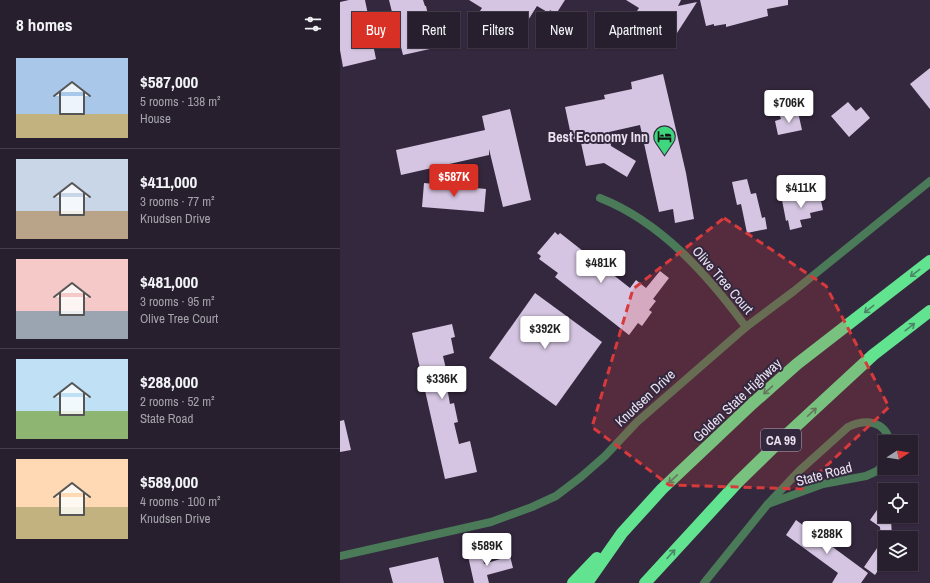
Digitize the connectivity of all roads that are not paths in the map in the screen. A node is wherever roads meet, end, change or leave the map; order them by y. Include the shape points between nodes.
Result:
1 (930, 181) edge
2 (600, 198) dead end
3 (930, 262) edge
4 (930, 310) edge
5 (746, 327) junction
6 (887, 435) edge
7 (878, 470) edge
8 (767, 505) junction
9 (622, 533) junction
10 (340, 556) edge
11 (573, 583) edge
12 (587, 583) edge
13 (645, 583) edge
14 (704, 583) edge

1 - 5 street, Knudsen Drive
2 - 5 street, Olive Tree Court via 640,219 672,243 701,270
3 -> 9 highway, Golden State Highway via 797,364 662,489
13 -> 4 highway, CA 99 via 782,438 873,355
5 - 10 street, Knudsen Drive via 637,422 596,464 556,496 491,522
6 - 8 street, State Road via 878,424 868,422 848,427 799,471
7 - 8 street, State Road via 866,476 823,484
8 - 14 street, State Road
9 - 11 highway
9 - 12 highway, Golden State Highway

